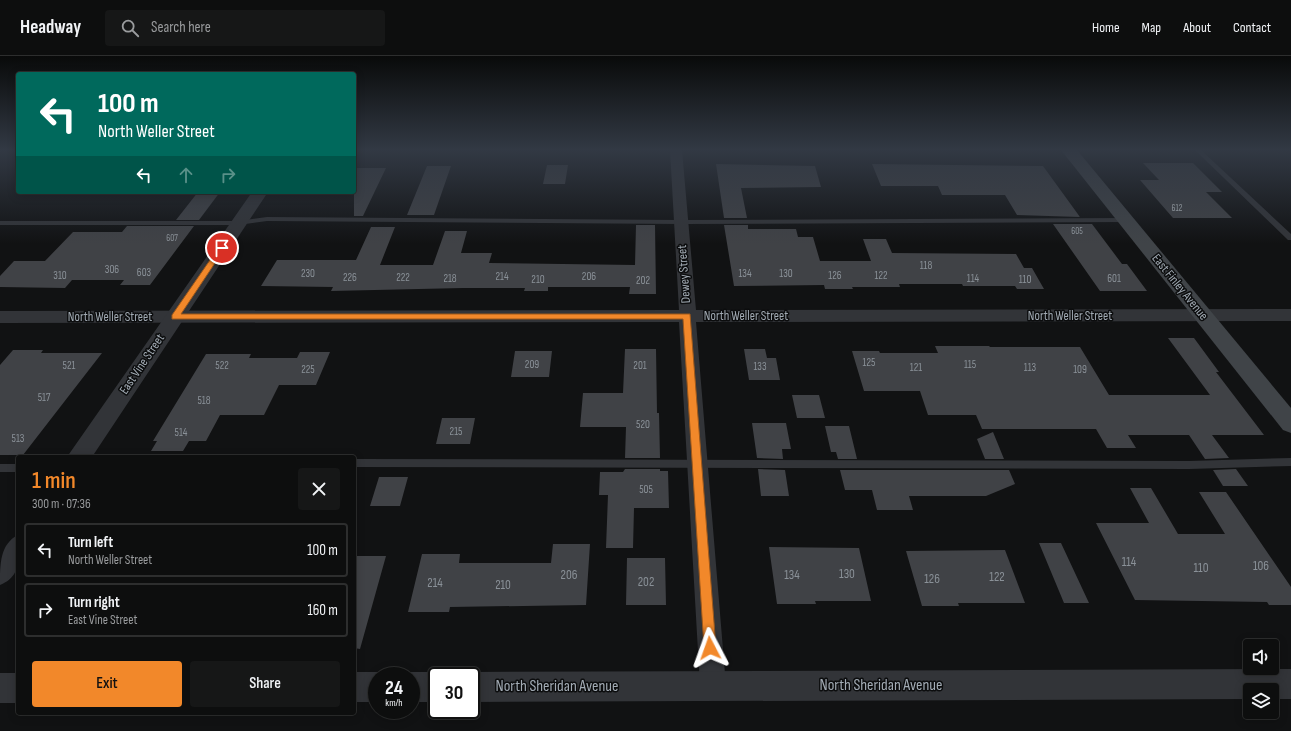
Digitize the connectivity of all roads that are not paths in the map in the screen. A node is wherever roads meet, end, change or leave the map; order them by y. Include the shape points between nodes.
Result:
1 (678, 182) edge
2 (1095, 182) edge
3 (1231, 182) edge
4 (259, 194) edge
5 (1126, 220) junction
6 (681, 222) junction
7 (0, 223) edge
8 (238, 223) junction
9 (1291, 238) edge
10 (1203, 315) junction
11 (1291, 315) edge
12 (687, 316) junction
13 (0, 317) edge
14 (175, 317) junction
15 (1291, 424) edge
16 (80, 455) edge
17 (1291, 462) edge
18 (356, 463) edge
19 (697, 463) junction
20 (0, 468) edge
21 (16, 468) edge
22 (16, 550) edge
23 (0, 573) edge
24 (1291, 684) edge
25 (480, 686) edge
26 (713, 686) junction
27 (356, 687) edge
28 (368, 687) edge
29 (0, 688) edge
30 (16, 688) edge

1 - 6 street, Dewey Street
2 - 5 main road, East Finley Avenue
3 - 9 lane
4 - 8 street, East Vine Street
5 - 6 lane
5 - 10 main road, East Finley Avenue
6 - 8 lane via 267,219
6 - 12 street, Dewey Street
7 - 8 lane
8 - 14 street, East Vine Street
10 - 11 street, North Weller Street
10 - 12 street, North Weller Street
10 - 15 main road, East Finley Avenue
12 - 14 street, North Weller Street
12 - 19 street, Dewey Street
13 - 14 street, North Weller Street
14 - 16 street, East Vine Street
17 - 19 lane via 1189,465
18 - 19 lane
19 - 26 street, Dewey Street
20 - 21 lane
22 - 23 street
24 - 26 street, North Sheridan Avenue
25 - 26 street, North Sheridan Avenue
27 - 28 street
29 - 30 street

